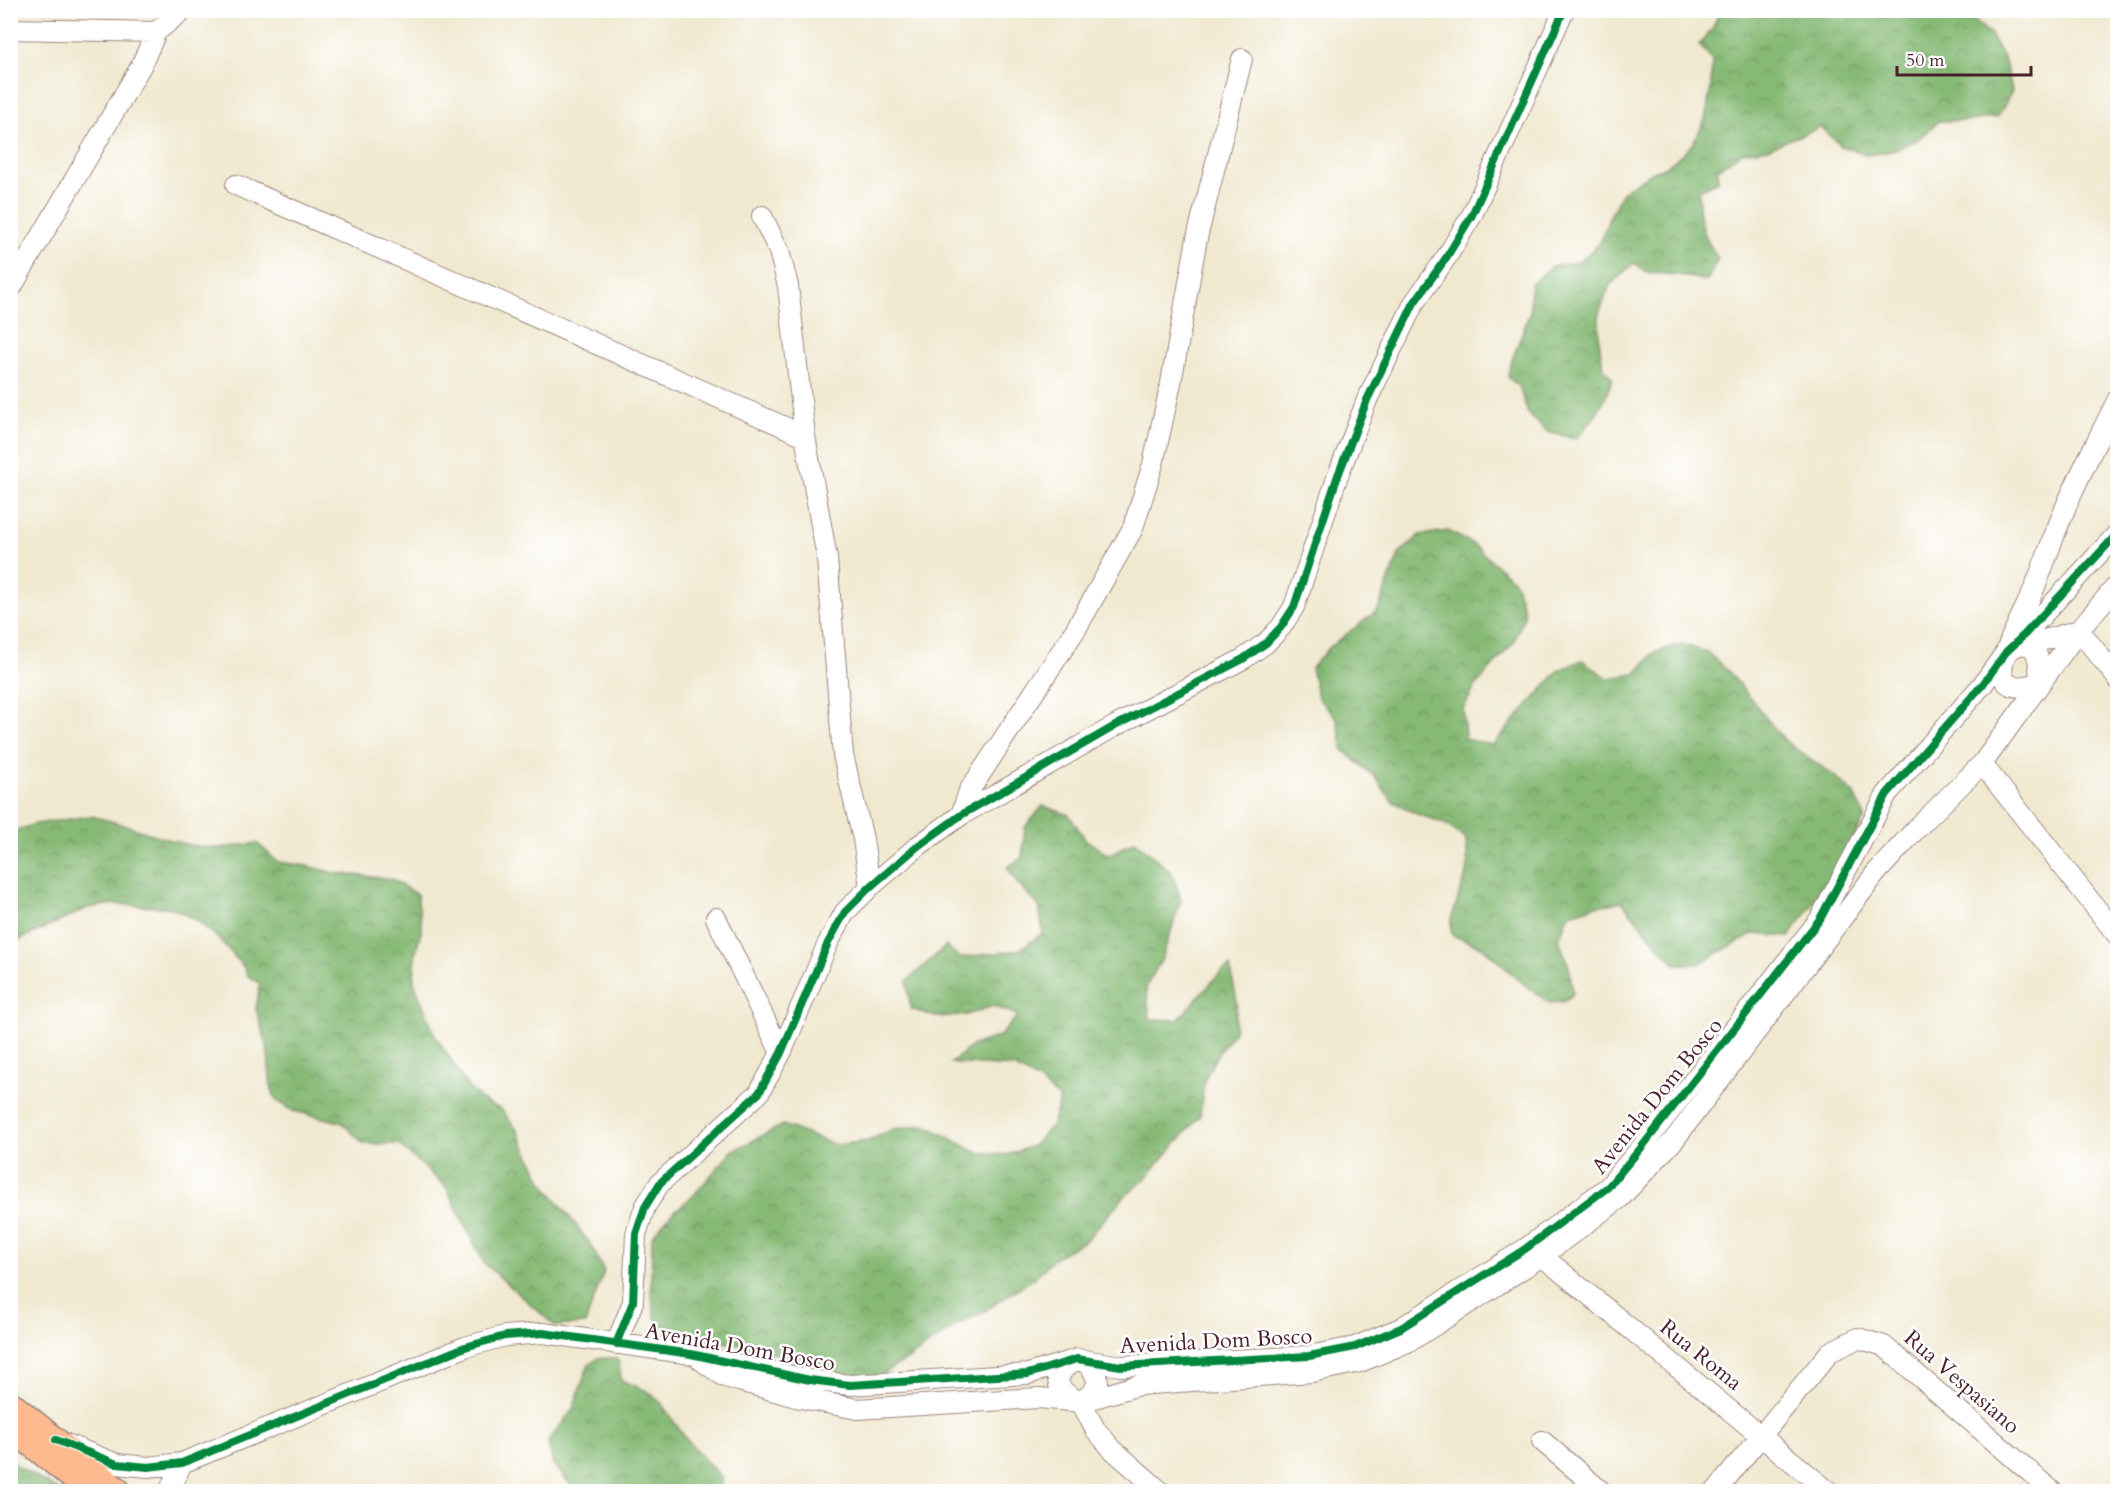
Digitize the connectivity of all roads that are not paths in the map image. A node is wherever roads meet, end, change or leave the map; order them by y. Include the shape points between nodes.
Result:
1 (183, 10) edge
2 (1564, 10) edge
3 (10, 29) edge
4 (156, 32) junction
5 (1242, 59) dead end
6 (236, 185) dead end
7 (762, 216) dead end
8 (10, 290) edge
9 (2118, 399) edge
10 (805, 436) junction
11 (2118, 533) edge
12 (2118, 584) edge
13 (2079, 630) junction
14 (2026, 645) junction
15 (2006, 652) junction
16 (2118, 679) edge
17 (2039, 683) junction
18 (1982, 764) junction
19 (961, 815) junction
20 (870, 887) junction
21 (716, 918) dead end
22 (1827, 925) junction
23 (2118, 936) edge
24 (781, 1053) junction
25 (1542, 1256) junction
26 (616, 1344) junction
27 (691, 1354) junction
28 (1077, 1359) junction
29 (1081, 1402) junction
30 (10, 1403) edge
31 (10, 1427) edge
32 (1761, 1435) junction
33 (56, 1440) junction
34 (1542, 1441) dead end
35 (182, 1463) junction
36 (90, 1491) edge
37 (120, 1491) edge
38 (171, 1491) edge
39 (1161, 1491) edge
40 (1602, 1491) edge
41 (1715, 1491) edge
42 (1829, 1491) edge
43 (2053, 1491) edge

1 - 4 street
2 - 19 street via 1472,215 1414,303 1367,400 1294,607 1281,627 1243,659 1115,726
3 - 4 street
4 - 8 street via 141,66
5 - 19 street via 1197,238 1153,464 1133,528 1076,628 969,791
6 - 10 street
7 - 10 street via 779,251 788,286
9 - 15 street via 2062,515
10 - 20 street via 827,558 843,755
11 - 15 street
12 - 13 street
13 - 14 street
13 - 16 street
13 - 17 street
14 - 15 street
14 - 17 street via 2039,658
15 - 17 street via 2002,674 2006,681 2022,687
15 - 22 street via 1887,794
17 - 18 street
18 - 22 street
18 - 23 street
19 - 20 street
20 - 24 street via 845,912 828,943
21 - 24 street
22 - 25 street, Avenida Dom Bosco via 1674,1140 1620,1198
22 - 28 street, Avenida Dom Bosco via 1608,1187 1525,1249 1401,1328 1355,1347 1309,1356 1121,1366
24 - 26 street via 759,1093 660,1183 645,1207 636,1234 633,1302
25 - 29 street, Avenida Dom Bosco via 1410,1341 1360,1362 1312,1372 1139,1385
25 - 32 street, Rua Roma
26 - 27 street, Avenida Dom Bosco
26 - 35 street, Avenida Dom Bosco via 543,1333 505,1336 465,1347
27 - 28 street, Avenida Dom Bosco via 850,1385 1028,1374
27 - 29 street, Avenida Dom Bosco via 725,1377 857,1409 1040,1398
28 - 29 street via 1090,1365 1098,1381 1094,1391
28 - 29 street via 1063,1368 1058,1377 1066,1395
29 - 39 street via 1095,1429 1112,1449
30 - 33 main road
31 - 36 main road
32 - 41 street
32 - 42 street, Rua Roma
32 - 43 street, Rua Vespasiano via 1830,1352 1858,1338 1884,1346
33 - 35 street, Avenida Dom Bosco via 117,1464 148,1467
33 - 37 main road
34 - 40 street
35 - 38 street

